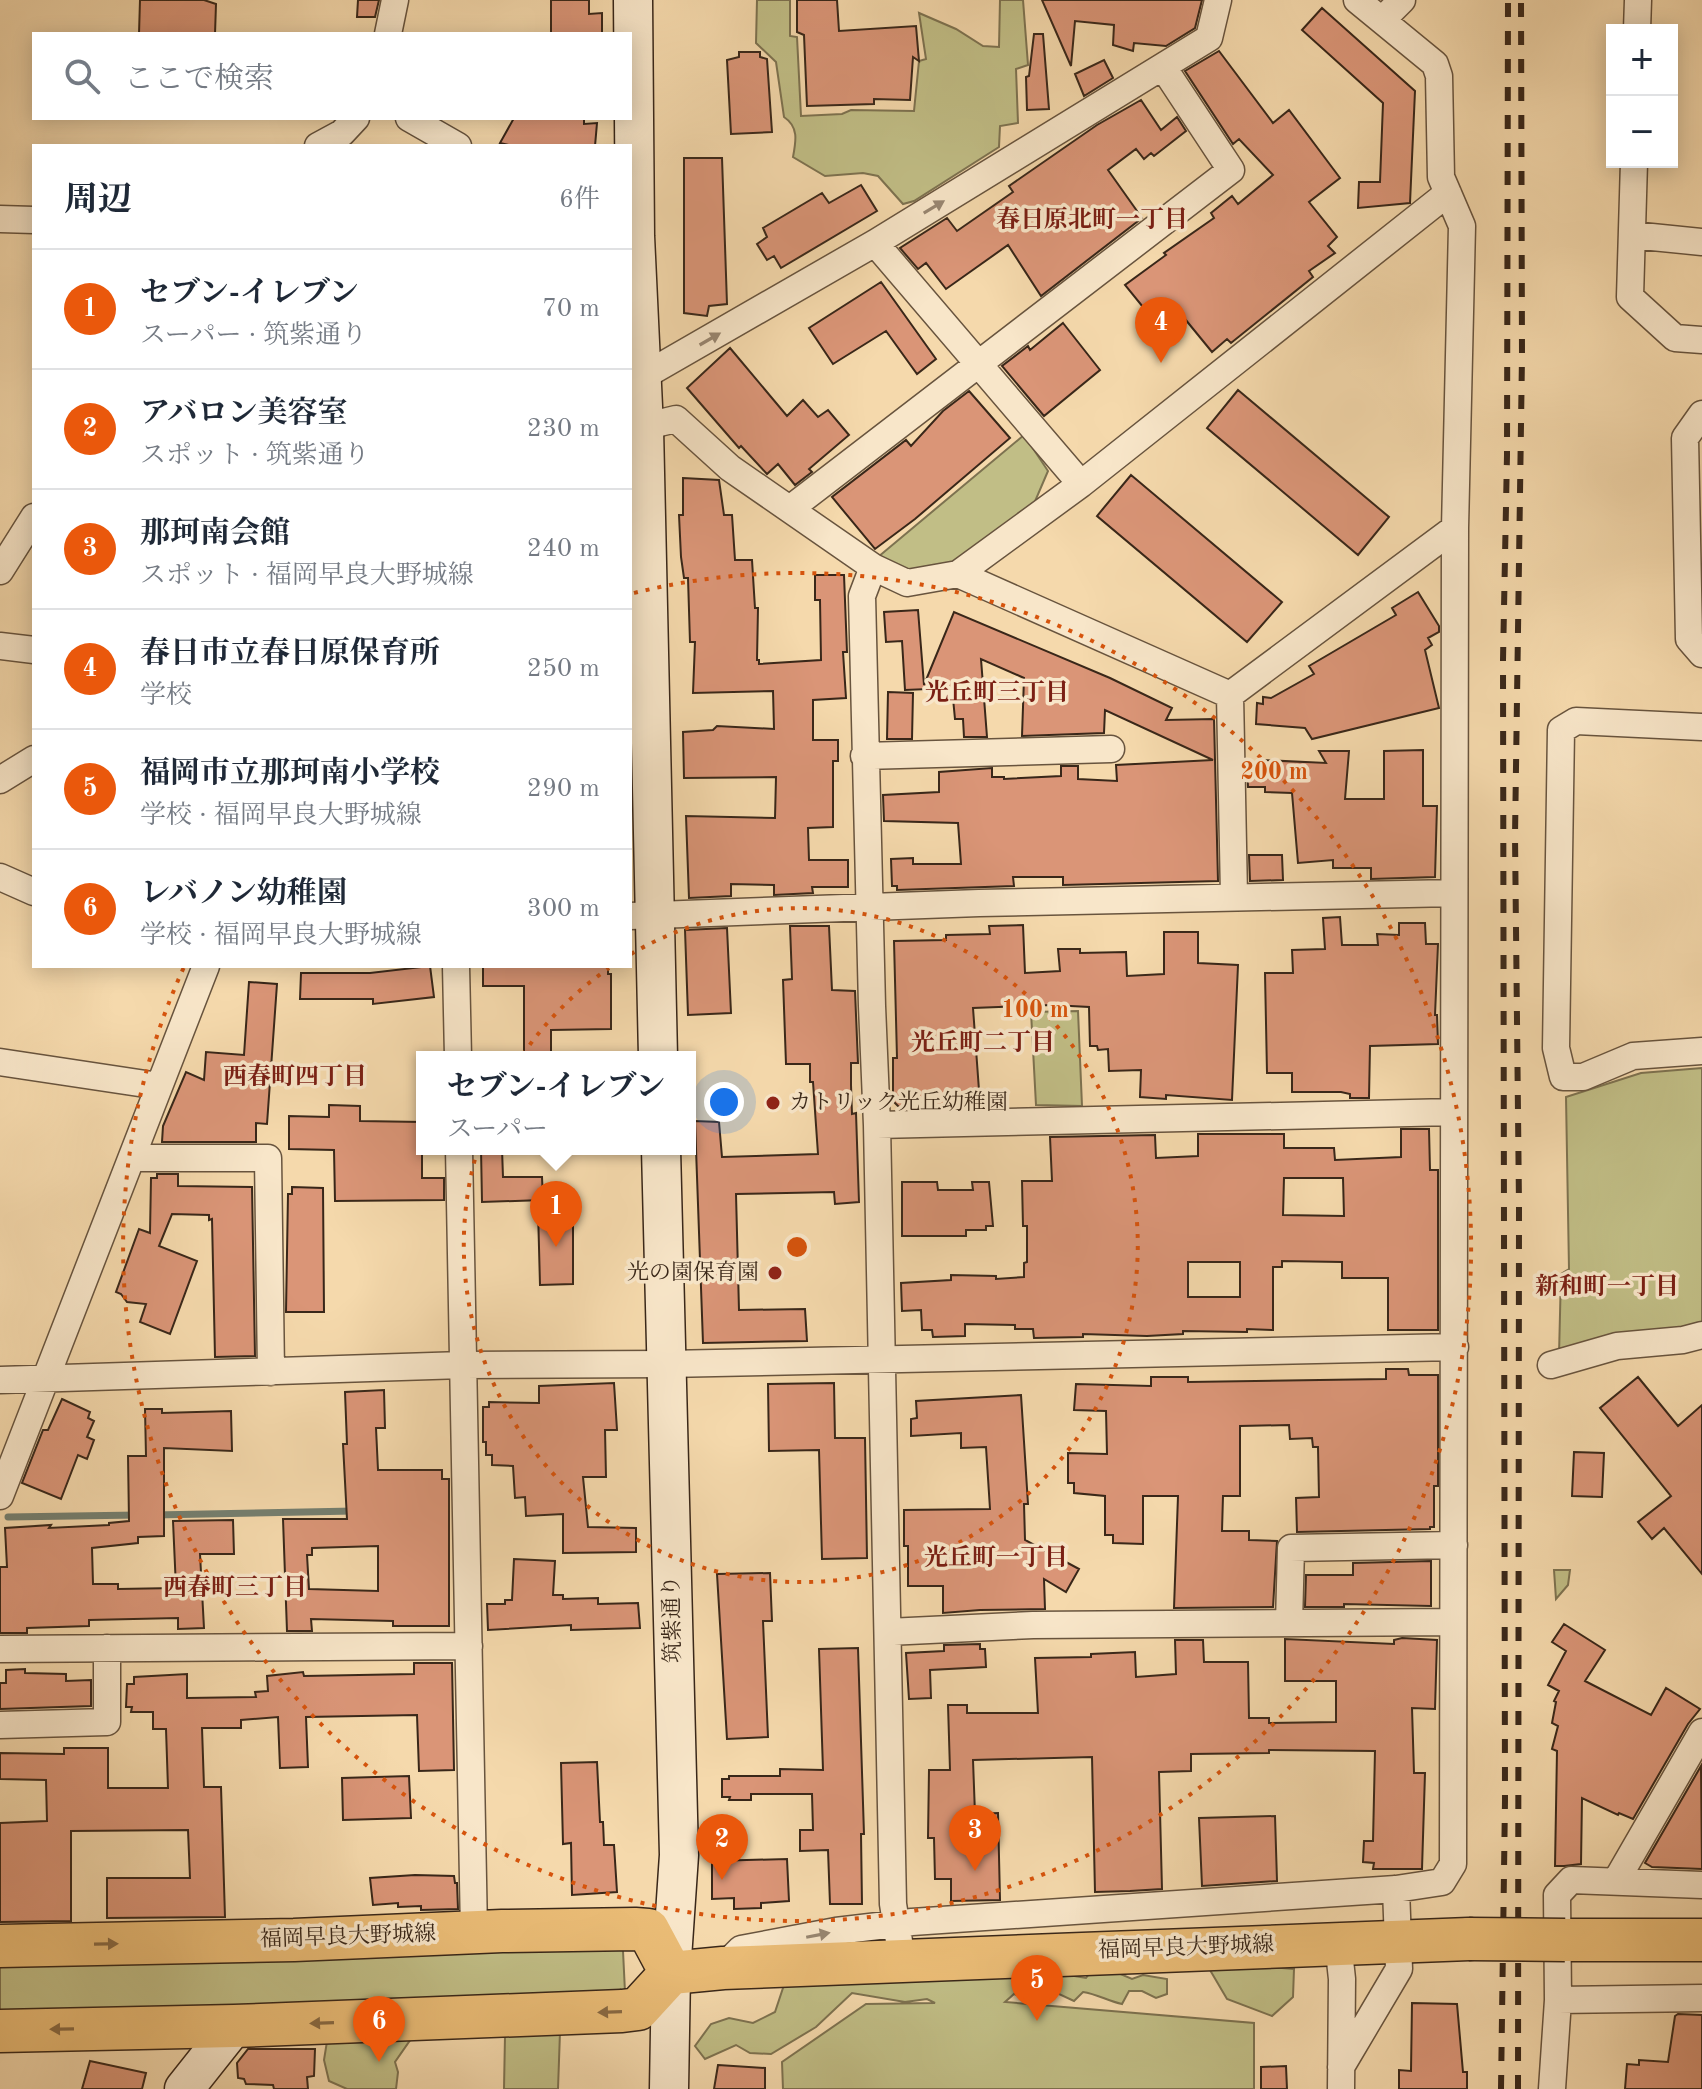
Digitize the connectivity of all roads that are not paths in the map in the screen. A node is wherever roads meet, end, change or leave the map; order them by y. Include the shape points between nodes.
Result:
1 (395, 0) edge
2 (633, 0) edge
3 (1218, 0) edge
4 (1357, 0) edge
5 (1402, 0) edge
6 (1638, 0) edge
7 (1382, 20) junction
8 (1637, 24) edge
9 (388, 32) edge
10 (1163, 67) junction
11 (354, 120) edge
12 (412, 120) edge
13 (322, 144) edge
14 (454, 144) edge
15 (1634, 168) edge
16 (1448, 193) junction
17 (0, 219) edge
18 (32, 220) edge
19 (1632, 235) junction
20 (1702, 242) edge
21 (875, 243) junction
22 (633, 244) edge
23 (1702, 340) edge
24 (978, 364) junction
25 (642, 377) junction
26 (1702, 414) edge
27 (637, 429) edge
28 (1081, 484) junction
29 (791, 508) junction
30 (32, 520) edge
31 (1455, 528) junction
32 (873, 567) junction
33 (0, 571) edge
34 (958, 574) junction
35 (0, 646) edge
36 (32, 650) edge
37 (1702, 654) edge
38 (1230, 695) junction
39 (1702, 727) edge
40 (1111, 749) dead end
41 (864, 756) junction
42 (32, 760) edge
43 (0, 780) edge
44 (0, 877) edge
45 (32, 891) edge
46 (1454, 893) junction
47 (1234, 896) junction
48 (871, 909) junction
49 (642, 916) edge
50 (205, 968) edge
51 (456, 968) edge
52 (458, 1051) edge
53 (657, 1051) edge
54 (1702, 1051) edge
55 (0, 1062) edge
56 (159, 1086) junction
57 (1453, 1112) junction
58 (877, 1125) junction
59 (459, 1155) edge
60 (661, 1155) edge
61 (133, 1158) junction
62 (1702, 1335) edge
63 (1455, 1347) junction
64 (881, 1360) junction
65 (667, 1364) junction
66 (463, 1365) junction
67 (1551, 1365) dead end
68 (271, 1372) junction
69 (46, 1379) junction
70 (0, 1380) edge
71 (0, 1496) edge
72 (1454, 1545) junction
73 (1453, 1622) junction
74 (1289, 1623) junction
75 (888, 1632) junction
76 (469, 1646) junction
77 (107, 1648) junction
78 (0, 1649) edge
79 (0, 1725) edge
80 (1702, 1732) edge
81 (1616, 1881) junction
82 (1702, 1885) edge
83 (1396, 1889) junction
84 (474, 1932) junction
85 (1702, 1940) edge
86 (1338, 1942) junction
87 (900, 1943) junction
88 (0, 1946) edge
89 (671, 1973) junction
90 (1702, 1998) edge
91 (1558, 2000) junction
92 (234, 2026) junction
93 (0, 2031) edge
94 (1341, 2078) edge
95 (1555, 2088) edge
96 (184, 2089) edge
97 (669, 2089) edge

1 - 9 street
2 - 22 street
3 - 10 street via 1209,38
4 - 7 street
5 - 7 street
6 - 8 street
7 - 16 street via 1435,64 1441,177
21 -> 10 street
10 - 24 street via 1231,170
11 - 13 street
12 - 14 street
15 - 19 street
16 - 28 street
16 - 31 street via 1462,226
17 - 18 street
19 - 20 street
19 - 23 street via 1630,297 1675,338
21 - 24 street
25 -> 21 street
22 - 25 street
24 - 28 street
24 - 29 street
25 - 27 street
26 - 37 street via 1685,438 1689,639
27 - 29 street via 676,419 730,468
27 - 49 street
28 - 34 street
29 - 32 street
30 - 33 street
31 - 38 street
31 - 46 street
32 - 34 street via 907,583
32 - 41 street via 862,596
34 - 38 street
35 - 36 street
38 - 47 street
39 - 54 street via 1576,721 1561,730 1556,1048 1563,1077 1583,1077 1633,1056
40 - 41 street
41 - 48 street
42 - 43 street
44 - 45 street
46 - 47 street
46 - 57 street
47 - 48 street
48 - 49 street
48 - 58 street
49 - 53 street
50 - 56 street
51 - 52 street
55 - 56 street
56 - 61 street
57 - 58 street
57 - 63 street
58 - 64 street
59 - 66 street
60 - 65 street, 筑紫通り
61 - 68 street via 268,1158
61 - 69 street
62 - 67 street via 1617,1346
63 - 64 street
63 - 72 street
64 - 65 street
64 - 75 street
65 - 66 street
65 - 89 street, 筑紫通り via 679,1855
66 - 68 street
66 - 76 street
68 - 69 street
69 - 70 street
69 - 71 street
72 - 73 street
72 - 74 street via 1291,1548
73 - 74 street
73 - 83 street via 1453,1864 1442,1882
74 - 75 street
75 - 87 street via 893,1904
76 - 77 street
76 - 84 street
77 - 78 street
77 - 79 street via 107,1722
80 - 81 street
81 - 82 street
81 - 91 street via 1571,1880 1557,1895
83 - 87 street via 927,1921
83 - 94 street via 1399,1969
88 -> 84 main road, 福岡早良大野城線
84 - 89 main road, 福岡早良大野城線 via 648,1930
85 - 86 main road, 福岡早良大野城線, bridge
86 - 87 main road, 福岡早良大野城線
86 - 94 street
87 - 89 main road, 福岡早良大野城線
89 -> 92 main road via 638,2009
89 - 97 street, 筑紫通り
90 - 91 street
91 - 95 street
92 -> 93 main road
92 - 96 street

